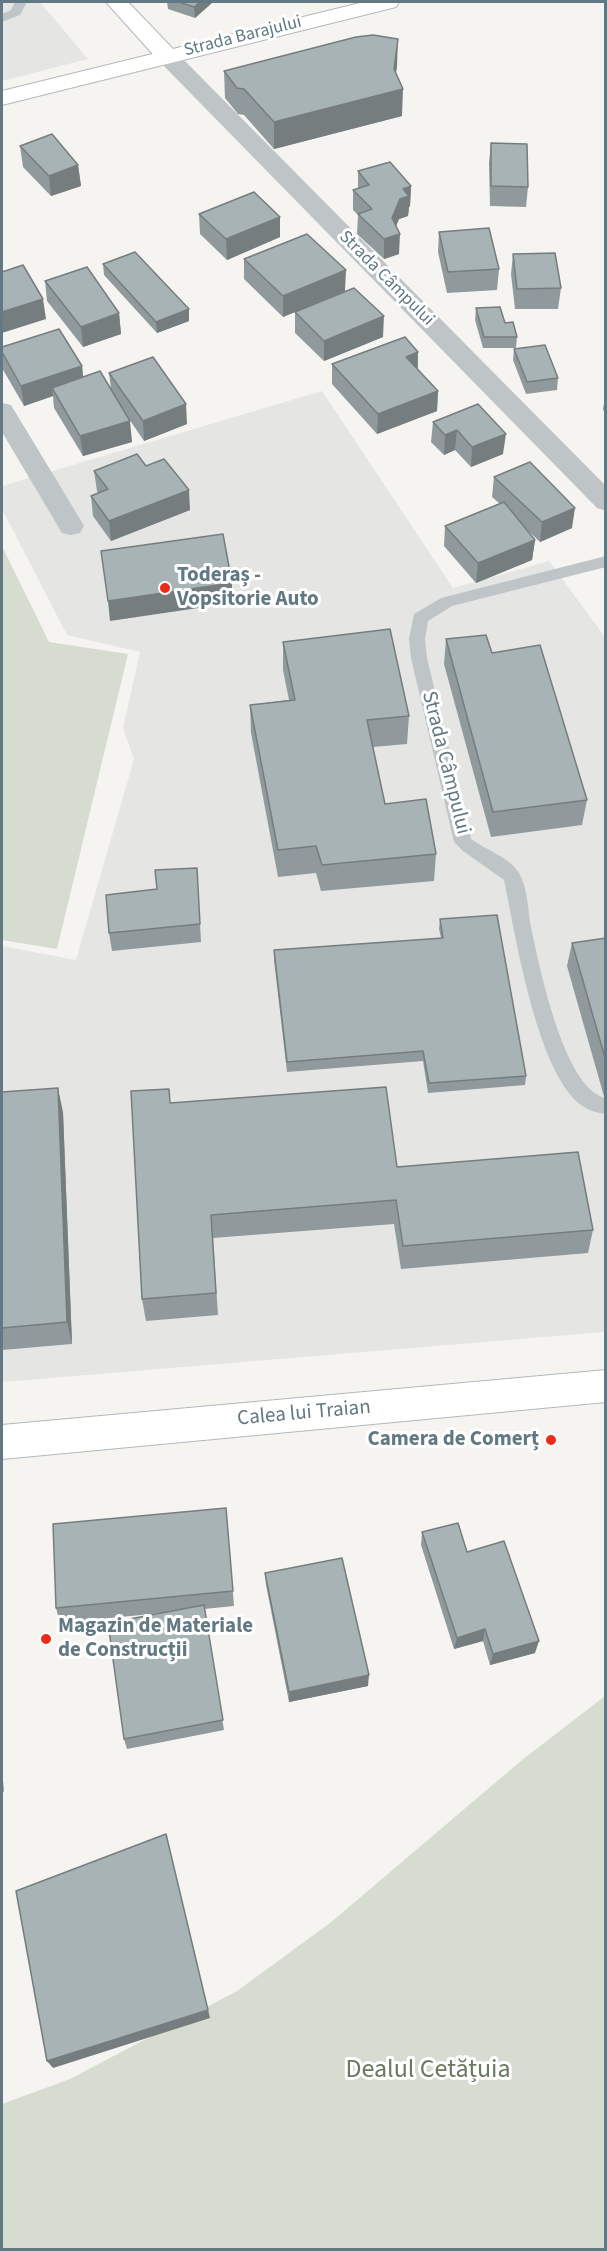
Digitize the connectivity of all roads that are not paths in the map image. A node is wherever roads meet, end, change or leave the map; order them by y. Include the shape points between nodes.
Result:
1 (21, 2) edge
2 (117, 2) edge
3 (388, 2) edge
4 (2, 18) edge
5 (167, 56) junction
6 (2, 98) edge
7 (2, 411) edge
8 (606, 502) edge
9 (71, 526) dead end
10 (606, 561) edge
11 (606, 1106) edge
12 (606, 1386) edge
13 (2, 1442) edge

1 - 4 lane via 16,12
2 - 5 main road, Strada Barajului
3 - 5 main road, Strada Barajului
5 - 6 main road, Strada Barajului
5 - 8 street, Strada Câmpului
7 - 9 street
10 - 11 lane, Strada Câmpului via 447,602 420,618 417,639 463,842 512,876 549,1038 569,1077 590,1102
12 - 13 main road, Calea lui Traian

